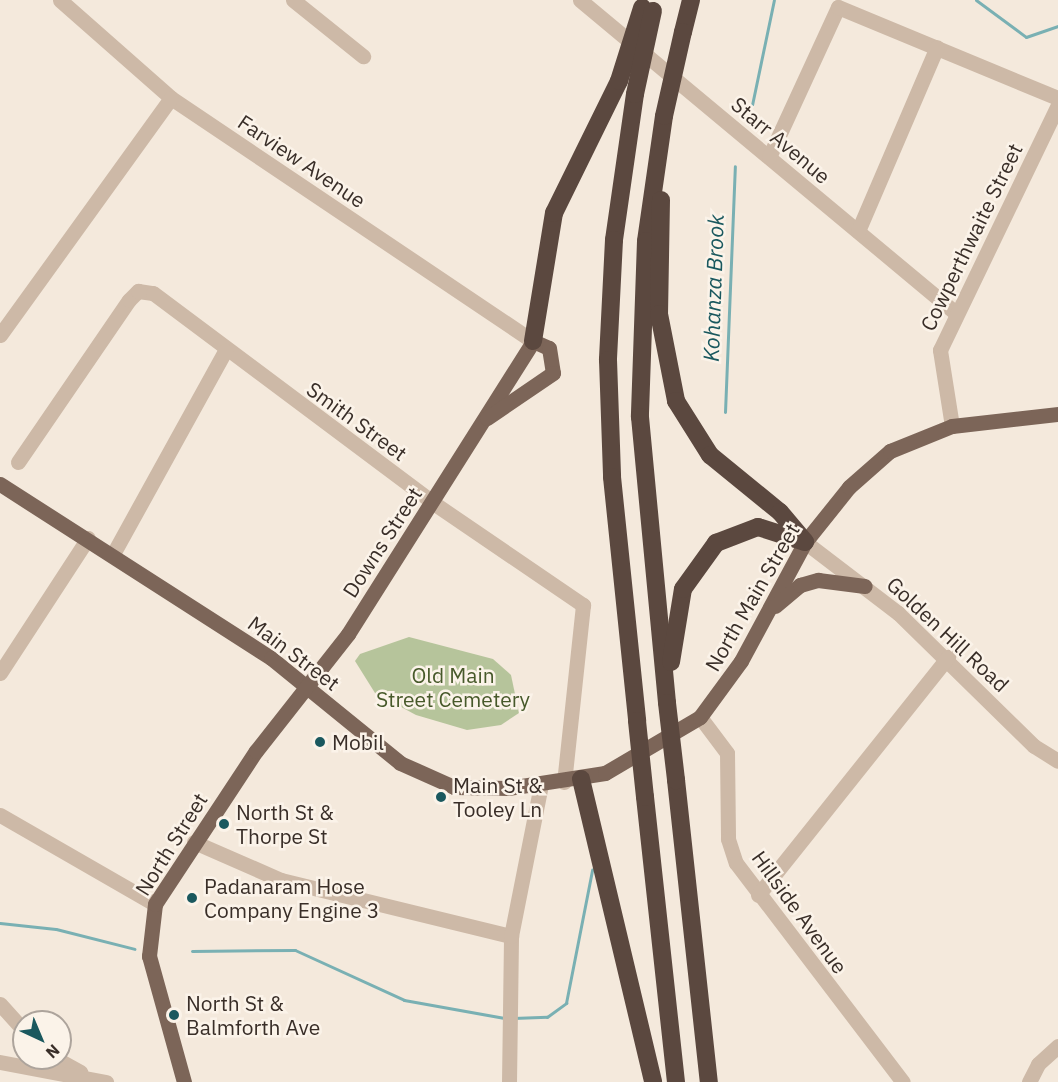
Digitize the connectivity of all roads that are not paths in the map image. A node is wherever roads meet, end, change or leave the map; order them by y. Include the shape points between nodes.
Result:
1 (60, 0) edge
2 (293, 0) edge
3 (580, 0) edge
4 (691, 0) edge
5 (650, 3) edge
6 (937, 47) junction
7 (363, 56) dead end
8 (171, 98) junction
9 (1058, 98) edge
10 (1058, 105) edge
11 (664, 116) junction
12 (769, 157) junction
13 (858, 231) junction
14 (955, 312) junction
15 (0, 335) edge
16 (533, 341) junction
17 (225, 351) junction
18 (1058, 414) edge
19 (487, 418) junction
20 (952, 426) junction
21 (18, 462) dead end
22 (0, 484) edge
23 (432, 502) junction
24 (88, 538) junction
25 (805, 542) junction
26 (114, 554) junction
27 (865, 586) junction
28 (764, 617) junction
29 (948, 657) junction
30 (0, 673) edge
31 (307, 686) junction
32 (668, 703) junction
33 (700, 717) junction
34 (1058, 760) edge
35 (572, 781) junction
36 (541, 784) junction
37 (0, 815) edge
38 (194, 842) junction
39 (758, 895) junction
40 (155, 904) junction
41 (511, 936) junction
42 (0, 1004) edge
43 (12, 1018) edge
44 (1058, 1046) edge
45 (0, 1062) edge
46 (72, 1066) edge
47 (101, 1081) edge
48 (184, 1082) edge
49 (509, 1082) edge
50 (653, 1082) edge
51 (676, 1082) edge
52 (709, 1082) edge
53 (903, 1082) edge
54 (1029, 1082) edge

1 - 8 street, Farview Avenue
2 - 7 street
3 - 12 street, Starr Avenue
4 - 11 highway, bridge
5 - 16 highway, bridge via 618,81 554,213
5 - 51 highway, bridge via 614,240 608,360 613,488
6 - 9 street
6 - 12 street via 838,7
6 - 13 street
8 - 15 street
8 - 16 street, Farview Avenue
10 - 14 street, Cowperthwaite Street
11 - 25 highway via 659,314 669,380 685,420 710,455 780,512
11 - 32 highway via 646,241 640,417
12 - 13 street, Starr Avenue
13 - 14 street, Starr Avenue
14 - 20 street, Cowperthwaite Street via 940,350
16 - 19 main road, Downs Street
16 - 19 main road, Downs Street via 549,348 553,373
17 - 21 street, Smith Street via 169,303 138,291
17 - 23 street, Smith Street
17 - 26 street
18 - 20 main road, North Main Street
19 - 23 main road, Downs Street
20 - 25 main road, North Main Street via 891,451 842,494
22 - 24 main road, Main Street
23 - 31 main road, Downs Street via 335,653
23 - 35 street, Smith Street via 583,605
24 - 26 main road, Main Street
24 - 30 street
25 - 27 street, Golden Hill Road
25 - 28 main road, North Main Street
25 - 32 highway via 772,530 744,528 704,556 677,608
26 - 31 main road, Main Street
27 - 28 main road via 832,579 809,583 784,596
27 - 29 street, Golden Hill Road
28 - 33 main road, North Main Street via 728,681
29 - 34 street, Golden Hill Road via 1034,746
29 - 39 street
31 - 36 main road, Main Street via 400,762 429,779 473,789
31 - 38 main road, North Street
32 - 52 highway, bridge
33 - 35 main road, North Main Street via 623,765
33 - 39 street, Hillside Avenue via 727,753 728,839
35 - 36 main road, Main Street
35 - 50 highway
36 - 41 street
37 - 40 street
38 - 40 main road, North Street
38 - 41 street via 281,880
39 - 53 street, Hillside Avenue
40 - 48 main road, North Street via 150,928 152,972
41 - 49 street
42 - 43 street
44 - 54 street via 1038,1064
45 - 47 street
46 - 47 street

